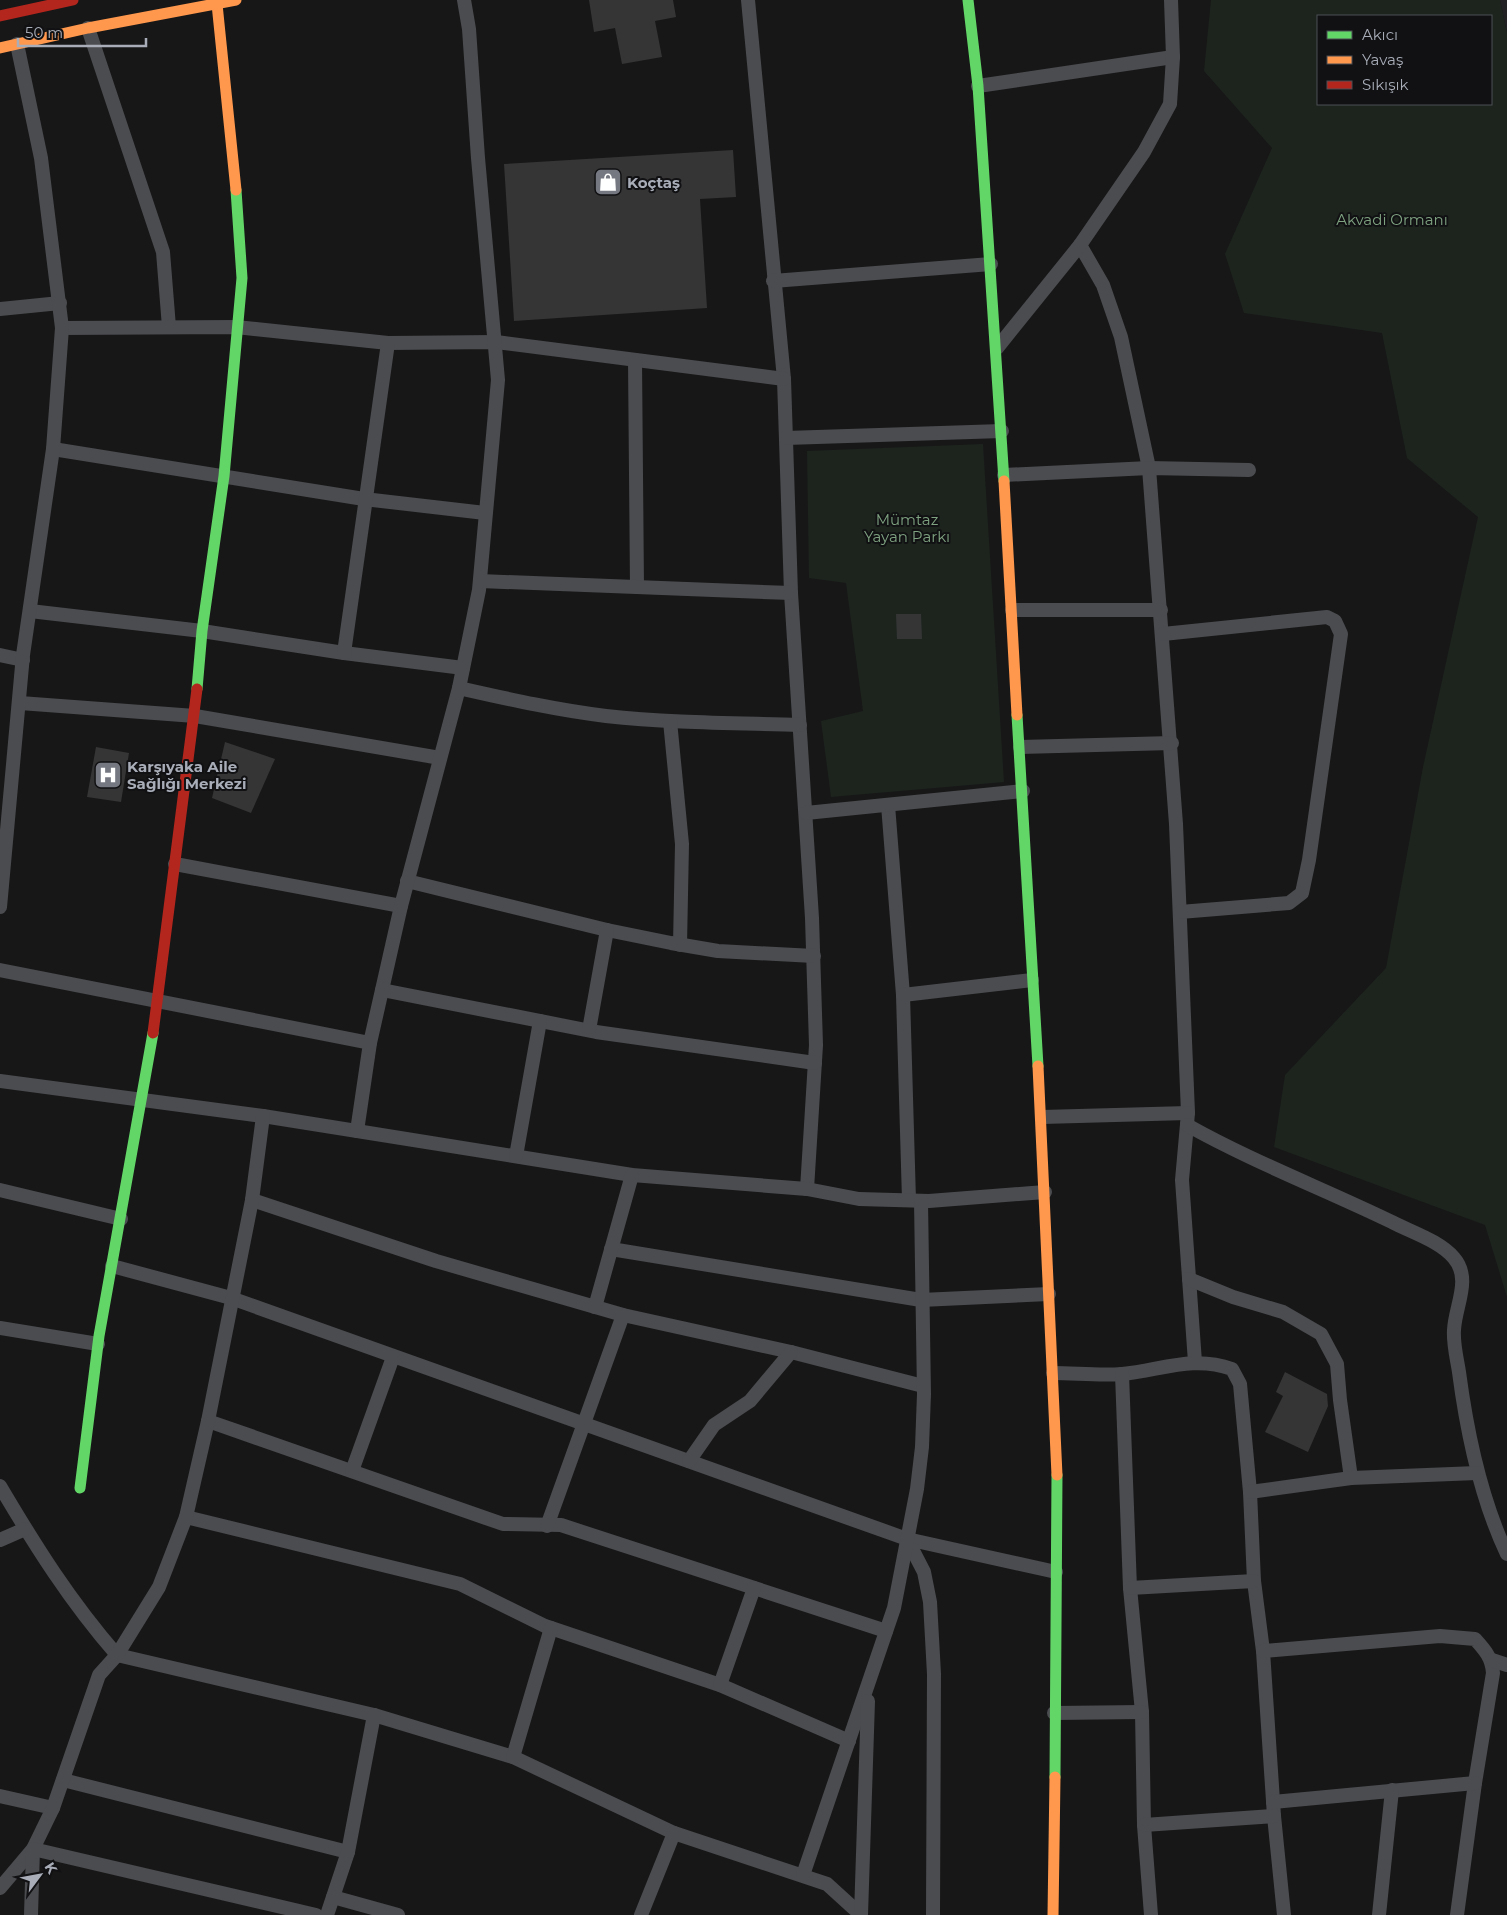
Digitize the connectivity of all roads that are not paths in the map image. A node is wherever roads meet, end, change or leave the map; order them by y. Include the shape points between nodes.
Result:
1 (73, 0) edge
2 (236, 0) edge
3 (464, 0) edge
4 (748, 0) edge
5 (968, 0) edge
6 (1171, 0) edge
7 (44, 4) edge
8 (217, 4) junction
9 (0, 9) edge
10 (0, 16) edge
11 (88, 28) junction
12 (17, 44) junction
13 (0, 48) edge
14 (0, 55) edge
15 (1173, 57) junction
16 (978, 86) junction
17 (1080, 245) junction
18 (991, 264) junction
19 (773, 281) junction
20 (60, 302) junction
21 (0, 309) edge
22 (236, 327) junction
23 (62, 328) junction
24 (168, 328) junction
25 (496, 342) junction
26 (388, 343) junction
27 (997, 348) junction
28 (635, 360) junction
29 (784, 379) junction
30 (1002, 431) junction
31 (786, 438) junction
32 (54, 449) junction
33 (1149, 468) junction
34 (1249, 470) dead end
35 (1004, 475) junction
36 (224, 476) junction
37 (364, 499) junction
38 (485, 513) junction
39 (480, 581) junction
40 (637, 587) junction
41 (792, 593) junction
42 (1012, 610) junction
43 (1161, 610) junction
44 (30, 611) junction
45 (202, 631) junction
46 (1163, 634) junction
47 (344, 653) junction
48 (0, 655) edge
49 (23, 660) junction
50 (464, 668) junction
51 (459, 688) junction
52 (20, 703) junction
53 (195, 716) junction
54 (670, 721) junction
55 (800, 725) junction
56 (1172, 742) junction
57 (1020, 747) junction
58 (440, 758) junction
59 (6, 766) edge
60 (1023, 791) junction
61 (888, 805) junction
62 (806, 813) junction
63 (175, 864) junction
64 (407, 881) junction
65 (401, 906) junction
66 (0, 907) edge
67 (1180, 912) junction
68 (607, 930) junction
69 (680, 945) junction
70 (814, 956) junction
71 (0, 970) edge
72 (1032, 980) junction
73 (382, 990) junction
74 (903, 995) junction
75 (158, 1000) junction
76 (540, 1021) junction
77 (589, 1030) junction
78 (370, 1043) junction
79 (815, 1063) junction
80 (0, 1081) edge
81 (142, 1100) junction
82 (263, 1116) junction
83 (1042, 1117) junction
84 (1187, 1119) junction
85 (357, 1131) junction
86 (516, 1156) junction
87 (632, 1175) junction
88 (807, 1189) junction
89 (0, 1190) edge
90 (1045, 1192) junction
91 (252, 1200) junction
92 (915, 1200) junction
93 (121, 1219) junction
94 (611, 1249) junction
95 (112, 1266) junction
96 (1189, 1279) junction
97 (1049, 1294) junction
98 (231, 1298) junction
99 (921, 1300) junction
100 (595, 1307) junction
101 (623, 1315) junction
102 (0, 1328) edge
103 (98, 1344) junction
104 (791, 1352) junction
105 (393, 1357) junction
106 (1195, 1362) junction
107 (1053, 1373) junction
108 (1122, 1374) junction
109 (924, 1386) junction
110 (208, 1422) junction
111 (585, 1424) junction
112 (689, 1461) junction
113 (352, 1471) junction
114 (1477, 1473) junction
115 (1351, 1478) junction
116 (0, 1486) edge
117 (80, 1488) dead end
118 (1250, 1492) junction
119 (186, 1518) junction
120 (547, 1526) junction
121 (25, 1529) junction
122 (907, 1539) junction
123 (0, 1540) edge
124 (1507, 1554) edge
125 (1056, 1572) junction
126 (1254, 1581) junction
127 (754, 1588) junction
128 (1130, 1588) junction
129 (551, 1628) junction
130 (886, 1631) junction
131 (1263, 1651) junction
132 (117, 1655) junction
133 (1492, 1660) junction
134 (1507, 1665) edge
135 (720, 1685) junction
136 (868, 1685) junction
137 (1142, 1712) junction
138 (1054, 1713) junction
139 (374, 1715) junction
140 (849, 1741) junction
141 (513, 1757) junction
142 (63, 1780) junction
143 (1475, 1783) junction
144 (1392, 1790) junction
145 (0, 1796) edge
146 (1273, 1802) junction
147 (54, 1808) junction
148 (1274, 1816) junction
149 (1144, 1825) junction
150 (674, 1833) junction
151 (34, 1849) junction
152 (348, 1852) junction
153 (803, 1874) junction
154 (0, 1888) edge
155 (333, 1897) junction
156 (31, 1915) edge
157 (316, 1915) edge
158 (327, 1915) edge
159 (398, 1915) edge
160 (642, 1915) edge
161 (861, 1915) edge
162 (933, 1915) edge
163 (1053, 1915) edge
164 (1151, 1915) edge
165 (1284, 1915) edge
166 (1379, 1915) edge
167 (1457, 1915) edge

1 - 7 street
2 - 8 street
3 - 25 street
4 - 19 street
5 - 16 street
6 - 15 street
7 - 9 street
7 - 10 street
8 - 11 street
8 - 22 street via 242,278
11 - 12 street
11 - 24 street via 163,252
12 - 13 street
12 - 14 street
12 - 20 street via 40,158
15 - 16 street
15 - 17 street via 1170,104 1144,152
16 - 18 street
17 - 27 street
17 - 33 street via 1103,285 1121,337
18 - 19 street
18 - 27 street
19 - 29 street
20 - 21 street
20 - 23 street
22 - 24 street
22 - 26 street
22 - 36 street
23 - 24 street
23 - 32 street
25 - 26 street
25 - 28 street
25 - 38 street via 498,380
26 - 37 street
27 - 30 street
28 - 29 street
28 - 40 street
29 - 31 street
30 - 31 street
30 - 35 street
31 - 41 street
32 - 36 street
32 - 44 street
33 - 34 street
33 - 35 street
33 - 43 street
35 - 42 street
36 - 37 street
36 - 45 street
37 - 38 street
37 - 47 street
38 - 39 street
39 - 40 street
39 - 50 street
40 - 41 street
41 - 55 street
42 - 43 street
42 - 57 street
43 - 46 street
44 - 45 street
44 - 49 street
45 - 47 street
45 - 53 street
46 - 56 street
46 - 67 street via 1326,617 1335,621 1341,634 1302,893 1289,904
47 - 50 street
48 - 49 street
49 - 52 street
50 - 51 street
51 - 54 street via 528,704 604,716
51 - 58 street
52 - 53 street
52 - 59 street
53 - 58 street
53 - 63 street
54 - 55 street
54 - 69 street via 682,844
55 - 62 street
56 - 57 street
56 - 67 street
57 - 60 street
58 - 64 street
59 - 66 street
60 - 61 street
60 - 72 street
61 - 62 street
61 - 74 street
62 - 70 street
63 - 65 street
63 - 75 street
64 - 65 street
64 - 68 street
65 - 73 street
67 - 84 street
68 - 69 street
68 - 77 street
69 - 70 street via 718,951
70 - 79 street
71 - 75 street
72 - 74 street
72 - 83 street
73 - 76 street
73 - 78 street
74 - 92 street
75 - 78 street
75 - 81 street
76 - 77 street
76 - 86 street
77 - 79 street
78 - 85 street
79 - 88 street
80 - 81 street
81 - 82 street
81 - 93 street
82 - 85 street
82 - 91 street
83 - 84 street
83 - 90 street
84 - 96 street via 1182,1180
84 - 114 street via 1236,1153 1328,1191 1424,1238 1453,1256 1460,1267 1462,1285 1454,1331
85 - 86 street
86 - 87 street
87 - 88 street
87 - 94 street
88 - 92 street via 859,1199
89 - 93 street
90 - 92 street
90 - 97 street
91 - 98 street
91 - 100 street via 436,1261
92 - 99 street
93 - 95 street
94 - 99 street
94 - 100 street
95 - 98 street
95 - 103 street
96 - 106 street
96 - 115 street via 1283,1312 1321,1334 1337,1364
97 - 99 street
97 - 107 street
98 - 105 street
98 - 110 street
99 - 109 street
100 - 101 street
101 - 104 street
101 - 111 street
102 - 103 street
103 - 117 street
104 - 109 street
104 - 112 street via 750,1401 714,1424
105 - 111 street
105 - 113 street
106 - 108 street
106 - 118 street via 1232,1369 1240,1384
107 - 108 street
107 - 125 street via 1058,1494
108 - 128 street
109 - 122 street via 922,1447
110 - 113 street
110 - 119 street
111 - 112 street
111 - 120 street
112 - 122 street
113 - 120 street via 503,1524
114 - 115 street
114 - 124 street
115 - 118 street
116 - 121 street
118 - 126 street
119 - 129 street via 460,1584
119 - 132 street via 159,1587
120 - 127 street via 561,1525
121 - 123 street
121 - 132 street via 84,1616
122 - 125 street
122 - 130 street via 894,1608
122 - 162 street via 924,1572 930,1602 934,1674
125 - 138 street
126 - 128 street
126 - 131 street
127 - 130 street
127 - 135 street
128 - 137 street
129 - 135 street
129 - 141 street
130 - 136 street
131 - 133 street via 1448,1637 1475,1639
131 - 146 street
132 - 139 street
132 - 142 street via 99,1675
133 - 134 street
133 - 143 street via 1493,1673
135 - 140 street
136 - 140 street
136 - 161 street
137 - 138 street
137 - 149 street
138 - 163 street
139 - 141 street
139 - 152 street
140 - 153 street
141 - 150 street
142 - 147 street
142 - 152 street
143 - 144 street
143 - 167 street
144 - 146 street
144 - 166 street
145 - 147 street
146 - 148 street
147 - 151 street
148 - 149 street
148 - 165 street
149 - 164 street
150 - 153 street
150 - 160 street
151 - 154 street
151 - 156 street
151 - 157 street
152 - 155 street
153 - 161 street via 827,1884
155 - 158 street
155 - 159 street

